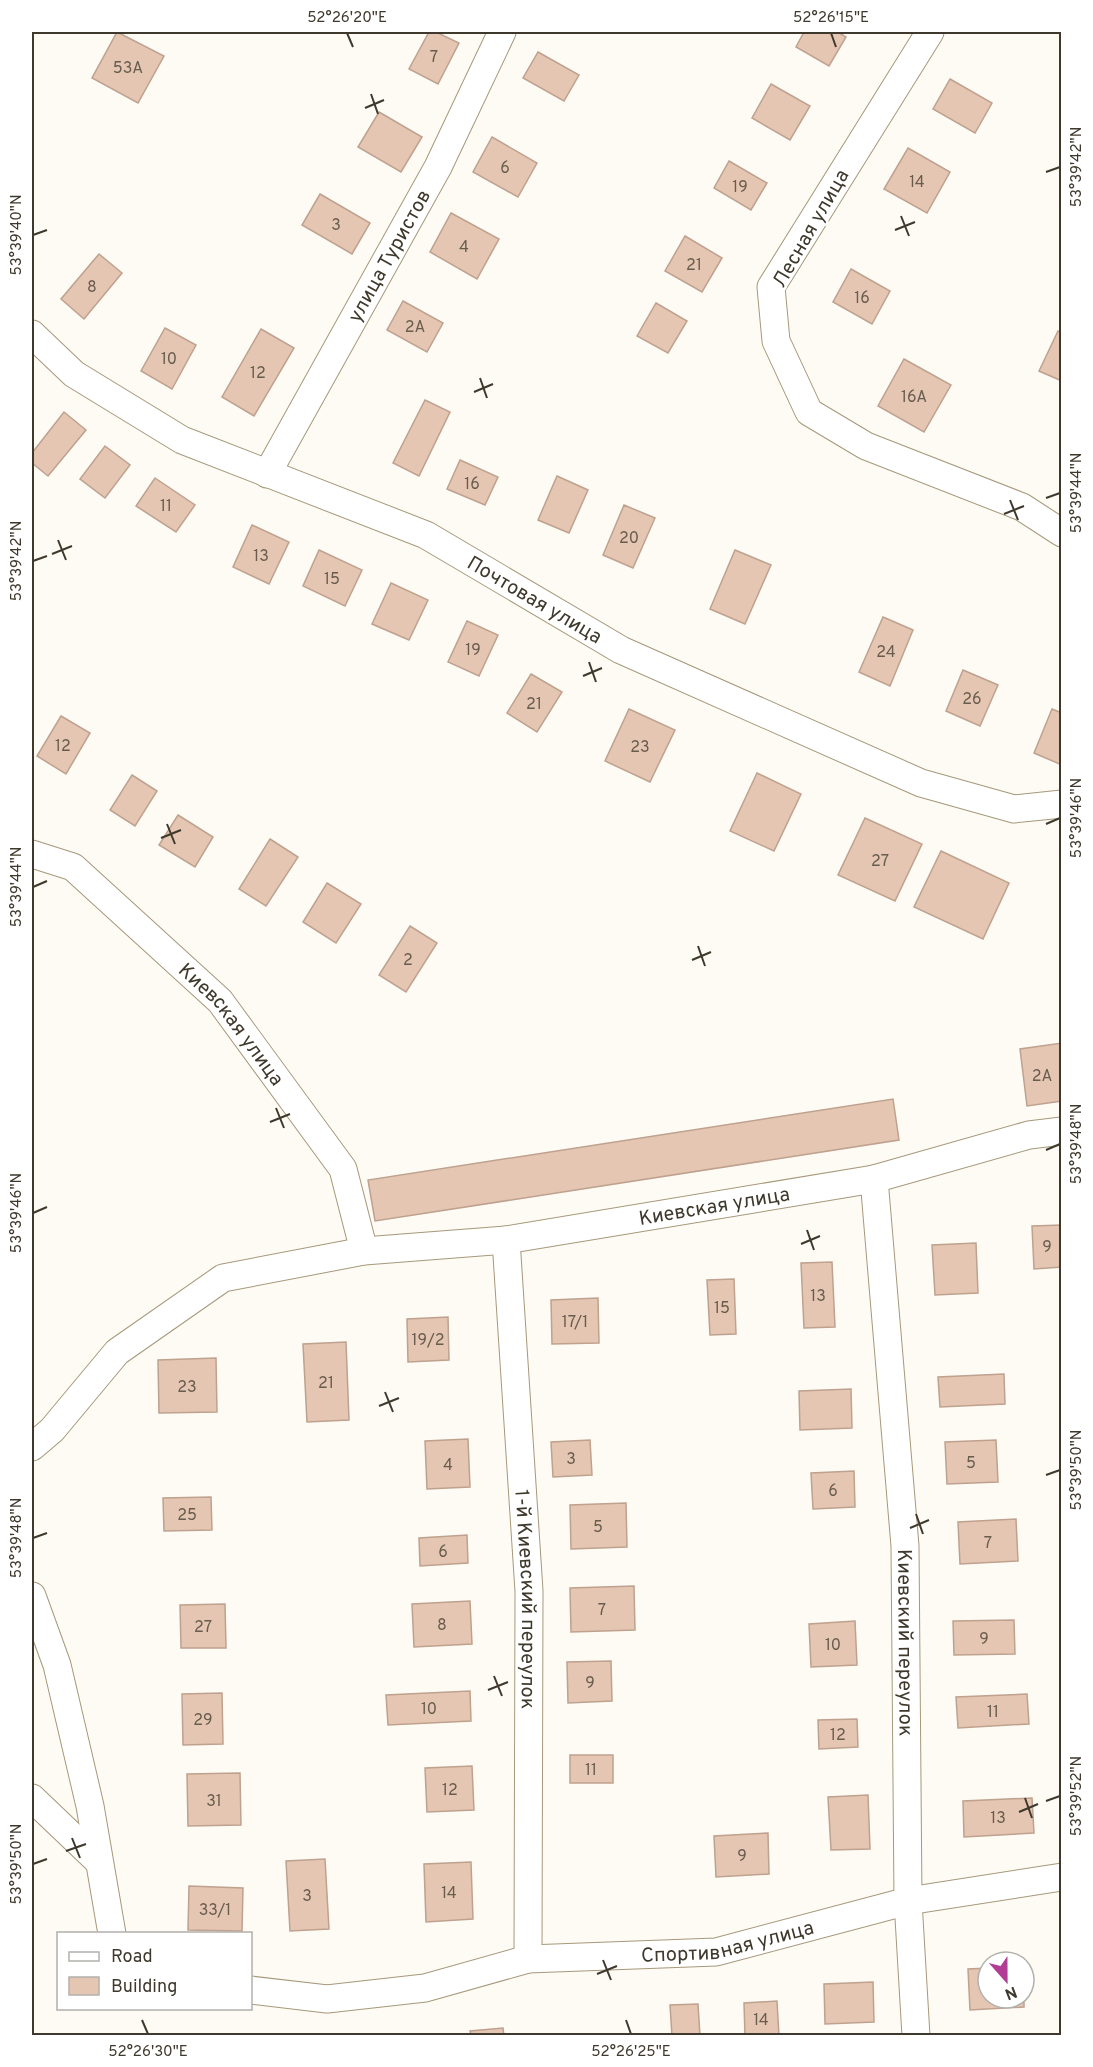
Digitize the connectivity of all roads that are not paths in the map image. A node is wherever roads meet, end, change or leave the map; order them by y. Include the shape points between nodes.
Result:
1 (502, 32) edge
2 (930, 32) edge
3 (32, 334) edge
4 (267, 474) junction
5 (1062, 533) edge
6 (1062, 804) edge
7 (32, 854) edge
8 (1062, 1131) edge
9 (874, 1179) junction
10 (506, 1240) junction
11 (364, 1251) junction
12 (32, 1447) edge
13 (32, 1596) edge
14 (32, 1798) edge
15 (97, 1860) junction
16 (1062, 1877) edge
17 (908, 1901) junction
18 (112, 1932) edge
19 (528, 1959) junction
20 (252, 1990) edge
21 (916, 2036) edge

1 - 4 street, улица Туристов via 438,167
2 - 5 street, Лесная улица via 771,287 776,341 809,412 866,446 1022,507
3 - 4 street, Почтовая улица via 74,374 182,440
4 - 6 street, Почтовая улица via 426,535 621,650 921,783 1014,809
7 - 11 street, Киевская улица via 73,867 220,1001 343,1169
8 - 9 street, Киевская улица via 1029,1135
9 - 10 street, Киевская улица
9 - 17 street, Киевский переулок via 906,1546
10 - 11 street, Киевская улица
10 - 19 street, 1-й Киевский переулок via 530,1590
11 - 12 street, Киевская улица via 223,1278 117,1352 52,1430
13 - 15 street via 57,1665 90,1806
14 - 15 street
15 - 18 street
16 - 17 street, Спортивная улица
17 - 19 street, Спортивная улица via 716,1952
17 - 21 street, Киевский переулок
19 - 20 street, Спортивная улица via 425,1988 327,1999

